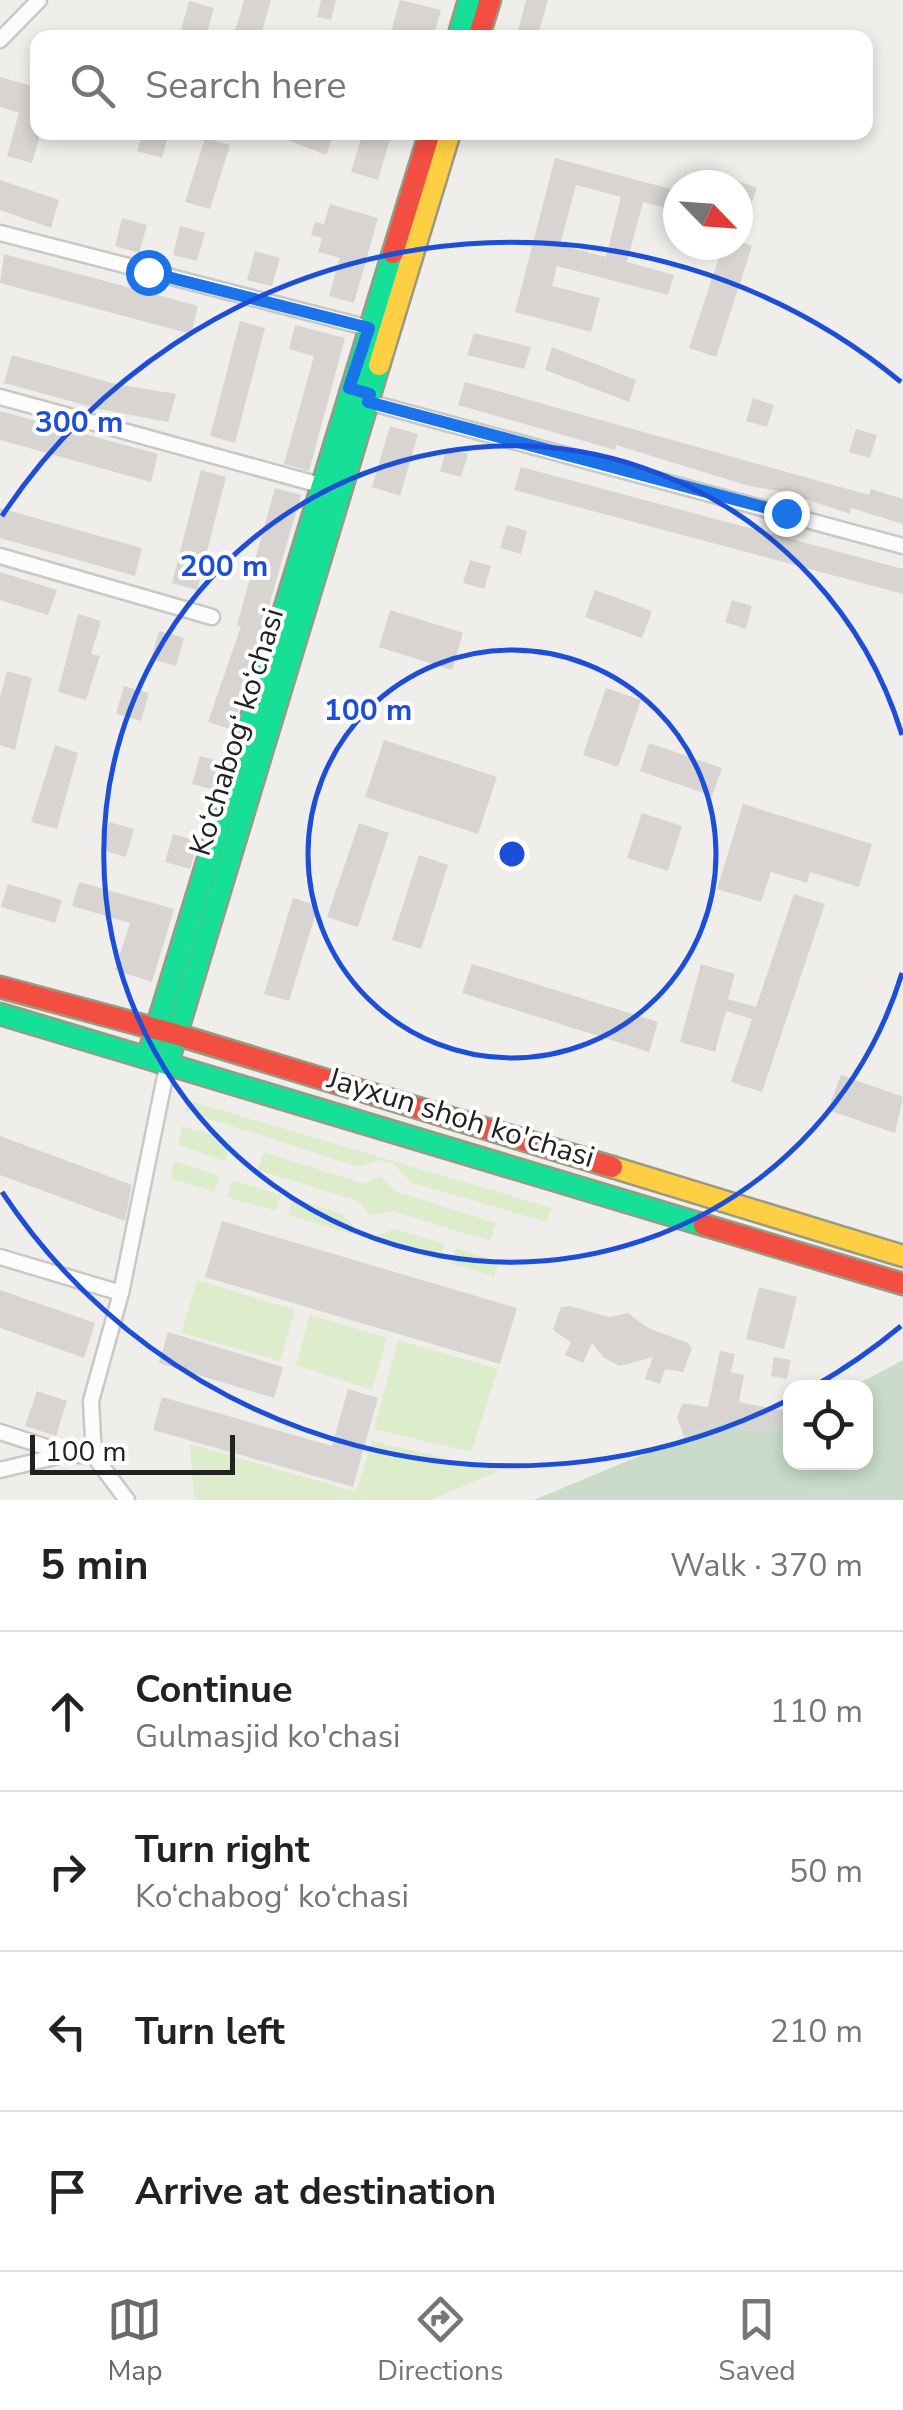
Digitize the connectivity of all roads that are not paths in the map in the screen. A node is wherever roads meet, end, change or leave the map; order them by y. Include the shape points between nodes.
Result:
1 (40, 0) edge
2 (469, 0) edge
3 (490, 0) edge
4 (460, 30) edge
5 (481, 30) edge
6 (0, 40) edge
7 (428, 140) edge
8 (448, 140) edge
9 (0, 233) edge
10 (369, 328) junction
11 (349, 388) junction
12 (0, 397) edge
13 (369, 398) junction
14 (320, 485) junction
15 (903, 546) edge
16 (0, 556) edge
17 (212, 617) dead end
18 (267, 666) junction
19 (288, 674) junction
20 (0, 987) edge
21 (0, 1014) edge
22 (165, 1032) junction
23 (158, 1059) junction
24 (410, 1106) junction
25 (402, 1132) junction
26 (793, 1224) junction
27 (784, 1248) junction
28 (0, 1256) edge
29 (903, 1256) edge
30 (903, 1284) edge
31 (121, 1292) junction
32 (0, 1432) edge
33 (68, 1454) junction
34 (94, 1456) junction
35 (0, 1470) edge
36 (127, 1500) edge

1 - 6 street
2 - 4 main road
3 - 5 main road
7 - 10 main road, Ko‘chabog‘ ko‘chasi
8 - 13 main road, Ko‘chabog‘ ko‘chasi
9 - 10 street
10 - 11 main road, Ko‘chabog‘ ko‘chasi
11 - 13 main road
11 - 14 main road, Ko‘chabog‘ ko‘chasi
12 - 14 street
13 - 15 street
13 - 19 main road, Ko‘chabog‘ ko‘chasi
14 - 18 main road, Ko‘chabog‘ ko‘chasi
16 - 17 street
18 - 19 main road
18 - 22 main road, Ko‘chabog‘ ko‘chasi
19 - 22 main road, Ko‘chabog‘ ko‘chasi
20 - 22 main road, Jayxun shoh ko'chasi
21 - 23 main road, Jayxun shoh ko'chasi
22 - 23 main road, Ko‘chabog‘ ko‘chasi
22 - 24 main road, Jayxun shoh ko'chasi
23 - 25 main road, Jayxun shoh ko'chasi
23 - 31 street
24 - 25 main road
24 - 26 main road, Jayxun shoh ko'chasi
25 - 27 main road, Jayxun shoh ko'chasi
26 - 27 main road
26 - 29 main road, Jayxun shoh ko'chasi
27 - 30 main road, Jayxun shoh ko'chasi
28 - 31 street
31 - 34 street via 91,1402
32 - 33 street
33 - 34 street
33 - 35 street
34 - 36 street

